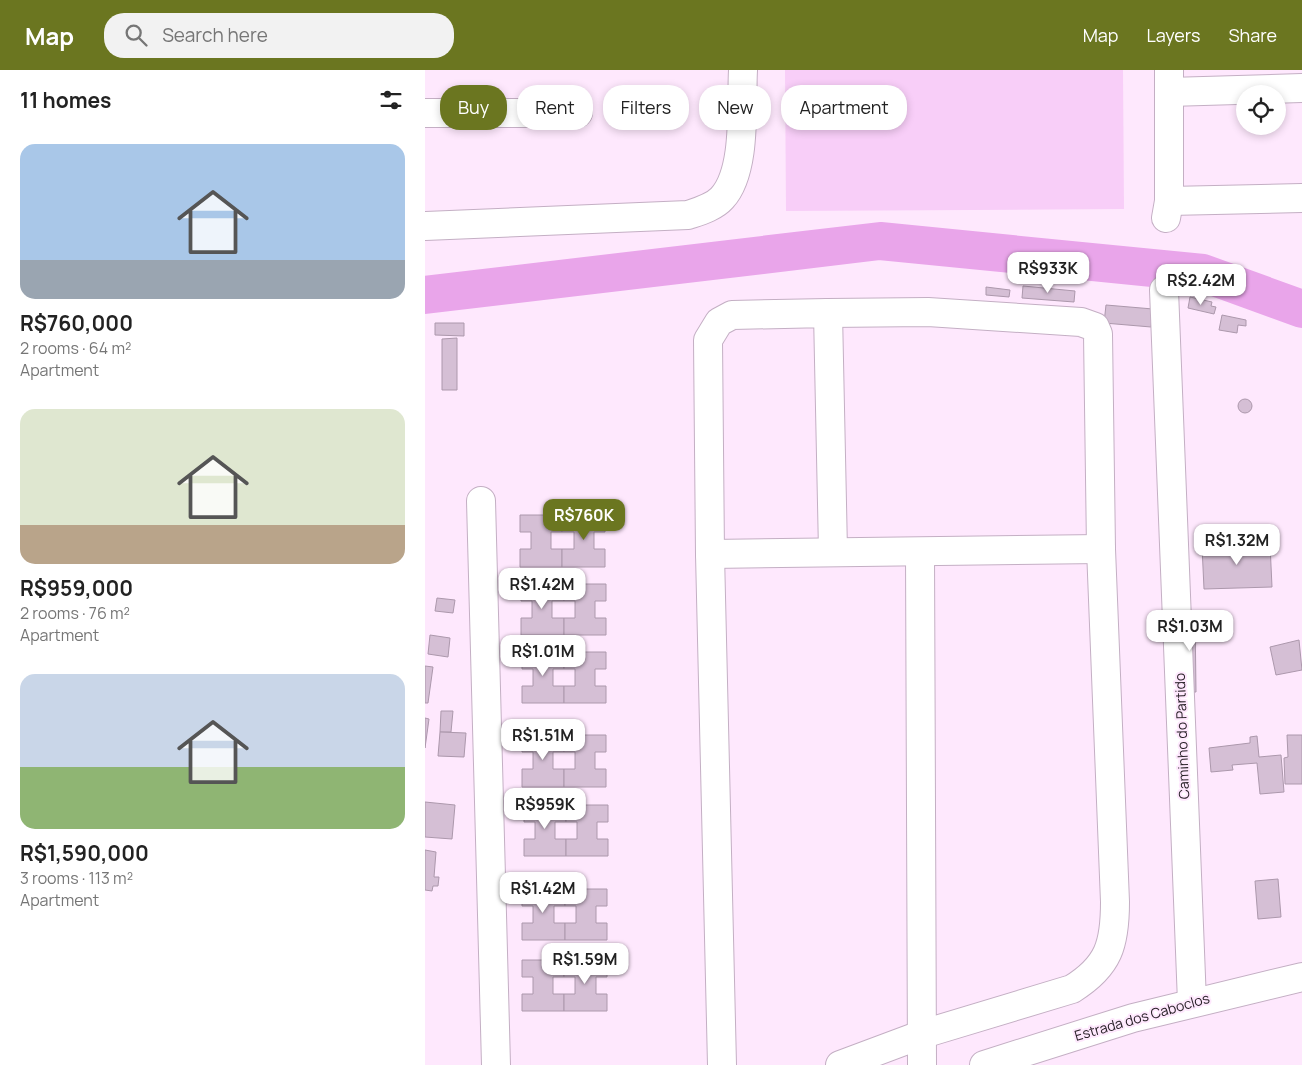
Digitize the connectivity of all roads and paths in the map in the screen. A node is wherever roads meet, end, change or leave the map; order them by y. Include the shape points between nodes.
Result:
1 (743, 70) edge
2 (1169, 81) edge
3 (1302, 88) edge
4 (425, 113) edge
5 (517, 113) edge
6 (1302, 198) edge
7 (425, 226) edge
8 (1164, 290) dead end
9 (828, 313) junction
10 (481, 501) dead end
11 (1101, 549) junction
12 (833, 551) junction
13 (920, 553) junction
14 (710, 554) junction
15 (1302, 977) edge
16 (1192, 1002) junction
17 (923, 1034) junction
18 (496, 1065) edge
19 (722, 1065) edge
20 (840, 1065) edge
21 (922, 1065) edge
22 (984, 1065) edge

1 - 7 street via 739,159 732,183 722,198 707,208 688,215
2 - 3 street
2 - 6 street via 1168,209
4 - 5 street
8 - 16 street, Caminho do Partido
9 - 11 street via 928,312 1081,322 1095,328 1100,340
9 - 12 street
9 - 14 street via 732,315 719,322 708,340
10 - 18 street
11 - 13 street
11 - 17 street via 1115,902 1115,928 1108,956 1090,978 1072,989
12 - 13 street
12 - 14 street
13 - 17 street
14 - 19 street
15 - 16 street, Estrada dos Caboclos
16 - 22 street, Estrada dos Caboclos
17 - 20 street
17 - 21 street

